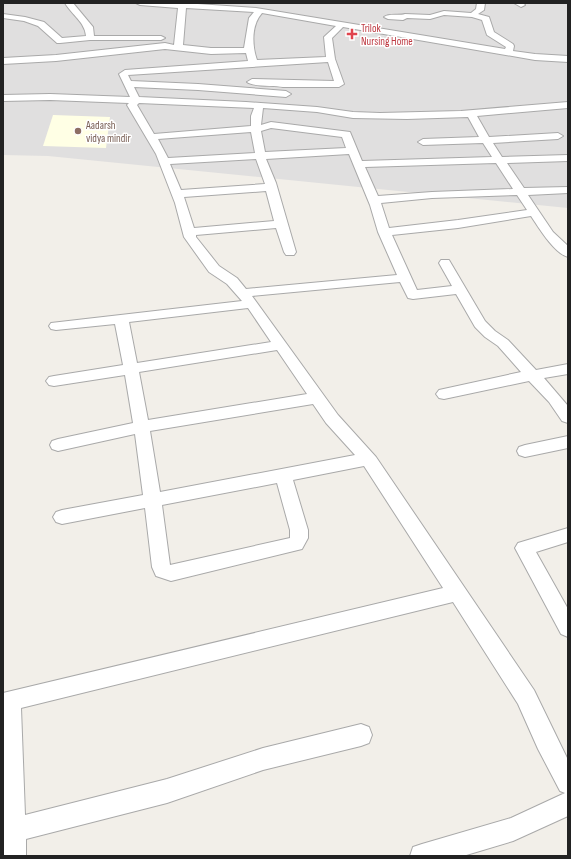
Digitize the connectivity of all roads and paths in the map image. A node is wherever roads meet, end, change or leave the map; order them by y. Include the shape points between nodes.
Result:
1 (69, 3) edge
2 (140, 3) edge
3 (481, 3) edge
4 (182, 5) junction
5 (206, 5) edge
6 (260, 11) junction
7 (405, 15) junction
8 (472, 15) junction
9 (3, 16) edge
10 (388, 17) dead end
11 (341, 24) junction
12 (388, 32) junction
13 (90, 38) junction
14 (178, 38) junction
15 (59, 40) junction
16 (178, 48) junction
17 (249, 50) junction
18 (107, 52) junction
19 (508, 52) junction
20 (65, 57) junction
21 (331, 59) junction
22 (568, 59) edge
23 (3, 61) edge
24 (253, 63) junction
25 (123, 74) junction
26 (250, 82) dead end
27 (128, 84) junction
28 (286, 94) dead end
29 (3, 98) edge
30 (136, 100) junction
31 (568, 105) edge
32 (259, 106) junction
33 (471, 114) junction
34 (256, 129) junction
35 (558, 136) dead end
36 (150, 137) junction
37 (486, 140) junction
38 (423, 142) dead end
39 (352, 151) junction
40 (260, 155) junction
41 (568, 158) edge
42 (499, 159) junction
43 (164, 161) junction
44 (358, 164) junction
45 (271, 187) junction
46 (520, 190) junction
47 (568, 190) edge
48 (177, 194) junction
49 (373, 200) junction
50 (535, 212) junction
51 (281, 224) junction
52 (189, 232) junction
53 (384, 232) junction
54 (290, 252) dead end
55 (568, 254) edge
56 (445, 262) dead end
57 (405, 278) junction
58 (461, 289) junction
59 (247, 299) junction
60 (121, 318) junction
61 (56, 326) dead end
62 (280, 345) junction
63 (131, 368) junction
64 (568, 369) edge
65 (533, 375) junction
66 (54, 381) dead end
67 (444, 394) dead end
68 (318, 398) junction
69 (568, 417) edge
70 (142, 427) junction
71 (568, 442) edge
72 (58, 445) dead end
73 (525, 452) dead end
74 (367, 459) junction
75 (283, 475) junction
76 (154, 500) junction
77 (62, 517) dead end
78 (568, 535) edge
79 (457, 593) junction
80 (568, 628) edge
81 (6, 722) edge
82 (361, 735) dead end
83 (568, 782) edge
84 (568, 804) edge
85 (8, 832) edge
86 (14, 856) edge
87 (422, 856) edge

1 - 13 street via 89,27
2 - 4 street
3 - 8 street via 480,10
4 - 5 street
4 - 14 street via 181,30
5 - 6 street
6 - 11 street
6 - 17 street via 253,18
7 - 8 street
7 - 10 street
7 - 12 street
8 - 19 street via 486,19 490,33 510,46
9 - 15 street via 25,18 41,24
11 - 12 street
11 - 21 street via 328,37
12 - 19 street
13 - 14 street
13 - 15 street
14 - 16 street
15 - 20 street
16 - 17 street via 211,51
16 - 18 street via 165,46
17 - 24 street
18 - 20 street
18 - 25 street
19 - 22 street
20 - 23 street
21 - 24 street
21 - 26 street via 339,84
24 - 25 street via 146,70
25 - 27 street
27 - 28 street
27 - 30 street
29 - 30 street
30 - 32 street
30 - 36 street via 132,105
31 - 33 street
32 - 33 street via 367,115
32 - 34 street
33 - 37 street
34 - 36 street
34 - 39 street via 271,125 346,134
34 - 40 street
35 - 37 street
36 - 43 street
37 - 38 street
37 - 42 street
39 - 40 street
39 - 44 street
40 - 43 street
40 - 45 street
41 - 42 street
42 - 44 street
42 - 46 street
43 - 48 street
44 - 49 street
45 - 48 street
45 - 51 street
46 - 47 street
46 - 49 street
46 - 50 street
48 - 52 street
49 - 53 street
50 - 53 street
50 - 55 street via 549,234
51 - 52 street
51 - 54 street
52 - 59 street via 214,269 232,281
53 - 57 street
56 - 58 street
57 - 58 street via 413,295
57 - 59 street
58 - 65 street via 480,324 503,343
59 - 60 street
59 - 62 street
60 - 61 street
60 - 63 street
62 - 63 street
62 - 68 street
63 - 66 street
63 - 70 street
64 - 65 street
65 - 67 street
65 - 69 street
68 - 70 street
68 - 74 street via 332,419
70 - 72 street
70 - 76 street
71 - 73 street
74 - 75 street
74 - 79 street
75 - 76 street
75 - 76 street via 299,530 296,544 171,573 161,567
76 - 77 street
78 - 80 street via 524,548
79 - 81 street via 10,700
79 - 83 street via 526,697 546,742
81 - 85 street via 12,776
82 - 85 street via 263,759 167,791
84 - 87 street via 513,829
85 - 86 street

